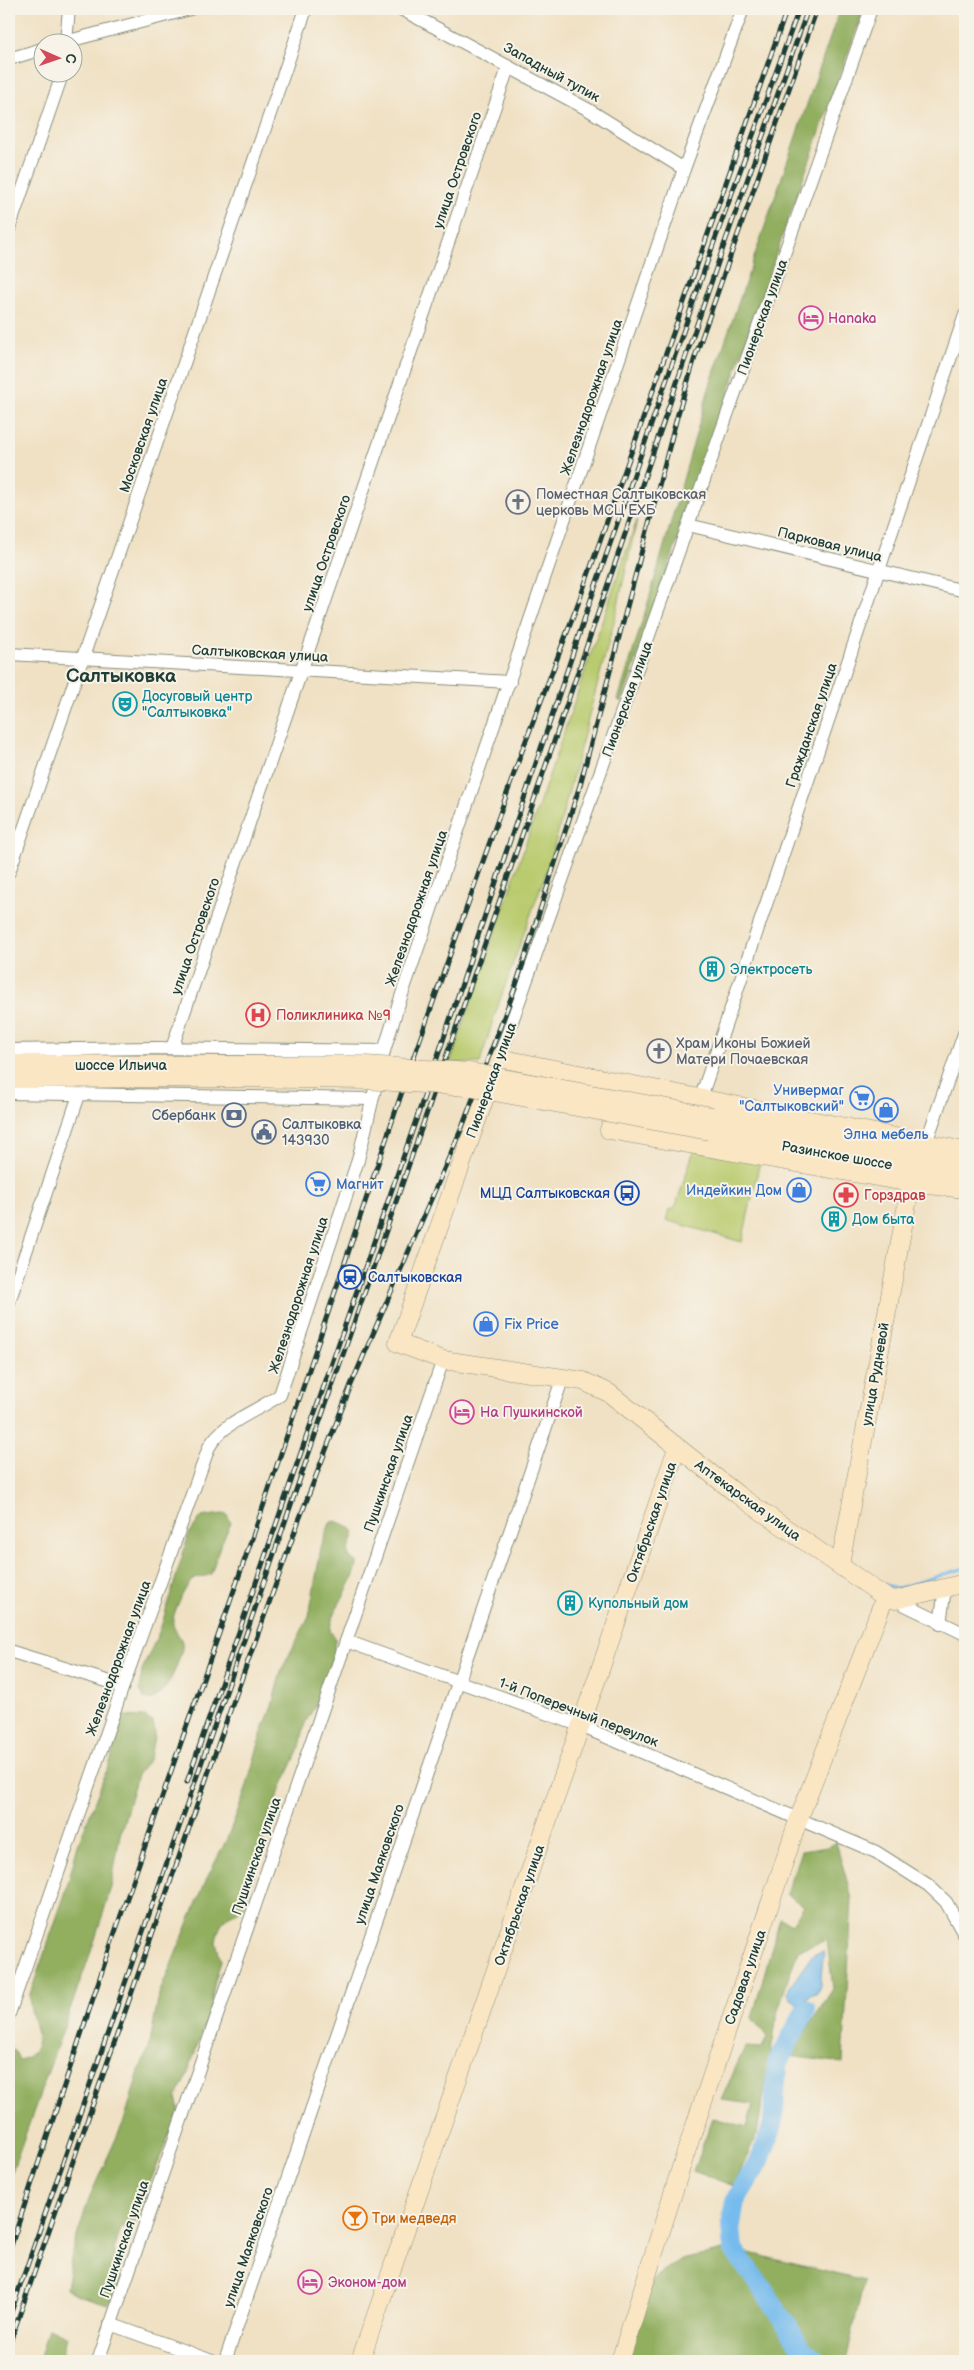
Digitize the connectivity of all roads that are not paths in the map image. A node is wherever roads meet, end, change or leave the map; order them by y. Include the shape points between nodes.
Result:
1 (69, 9) edge
2 (190, 9) edge
3 (306, 9) edge
4 (401, 9) edge
5 (743, 9) edge
6 (871, 9) edge
7 (67, 32) edge
8 (82, 38) edge
9 (32, 52) edge
10 (9, 59) edge
11 (508, 68) junction
12 (60, 82) edge
13 (684, 169) junction
14 (9, 230) edge
15 (965, 315) edge
16 (688, 525) junction
17 (879, 571) junction
18 (965, 592) edge
19 (9, 654) edge
20 (82, 658) junction
21 (302, 670) junction
22 (510, 682) junction
23 (9, 872) edge
24 (965, 1030) edge
25 (172, 1048) junction
26 (9, 1050) edge
27 (324, 1050) junction
28 (384, 1051) junction
29 (499, 1058) junction
30 (9, 1064) edge
31 (233, 1071) junction
32 (579, 1075) junction
33 (9, 1079) edge
34 (491, 1083) junction
35 (625, 1084) junction
36 (9, 1093) edge
37 (79, 1095) junction
38 (323, 1099) junction
39 (700, 1099) junction
40 (371, 1100) junction
41 (710, 1124) junction
42 (926, 1143) junction
43 (685, 1144) junction
44 (965, 1151) edge
45 (965, 1164) edge
46 (965, 1178) edge
47 (911, 1183) junction
48 (965, 1190) edge
49 (9, 1302) edge
50 (443, 1360) junction
51 (563, 1377) junction
52 (677, 1448) junction
53 (840, 1565) junction
54 (965, 1583) edge
55 (945, 1588) junction
56 (890, 1598) junction
57 (940, 1624) junction
58 (965, 1634) edge
59 (346, 1641) junction
60 (9, 1651) edge
61 (458, 1681) junction
62 (123, 1686) junction
63 (580, 1726) junction
64 (799, 1818) junction
65 (965, 1936) edge
66 (9, 2014) edge
67 (110, 2324) junction
68 (98, 2361) edge
69 (212, 2361) edge
70 (225, 2361) edge
71 (360, 2361) edge
72 (620, 2361) edge

1 - 7 street
2 - 8 street
3 - 20 street, Московская улица
4 - 11 street, Западный тупик via 499,60
5 - 13 street, Железнодорожная улица
6 - 16 street, Пионерская улица
9 - 10 street
11 - 13 street, Западный тупик via 589,110
11 - 21 street, улица Островского
12 - 14 street
13 - 22 street, Железнодорожная улица
15 - 17 street, Гражданская улица
16 - 17 street, Парковая улица
16 - 29 street, Пионерская улица
17 - 18 street, Парковая улица
17 - 39 street, Гражданская улица
19 - 20 street, Салтыковская улица
20 - 21 street, Салтыковская улица
20 - 23 street, Московская улица
21 - 22 street, Салтыковская улица
21 - 25 street, улица Островского
22 - 28 street, Железнодорожная улица
24 - 42 street
25 - 26 street
25 - 27 street
27 - 28 street
27 - 38 street via 340,1059 345,1072 342,1085
28 - 40 street, Железнодорожная улица
29 - 32 street
29 - 34 street, Пионерская улица
30 - 31 street, шоссе Ильича
31 - 33 street, шоссе Ильича
31 - 41 street, bridge via 467,1087
32 - 34 street via 553,1077 526,1085
32 - 35 street
34 - 50 street, Пионерская улица via 398,1343
35 - 39 street
35 - 43 street via 609,1130
36 - 37 street
37 - 38 street
37 - 49 street
38 - 40 street
39 - 42 street
39 - 43 street, Гражданская улица
40 - 62 street, Железнодорожная улица via 358,1160 280,1395 224,1428 209,1447
41 - 45 street, Разинское шоссе
41 - 46 street, Разинское шоссе
42 - 44 street
43 - 47 street
47 - 48 street
47 - 53 street, улица Рудневой
50 - 51 street, Аптекарская улица
50 - 59 street, Пушкинская улица
51 - 52 street, Аптекарская улица via 583,1381 609,1393
51 - 61 street, улица Маяковского
52 - 53 street, Аптекарская улица via 738,1495
52 - 63 street, Октябрьская улица
53 - 56 street, Аптекарская улица
54 - 55 street
55 - 56 street
55 - 57 street
56 - 57 street, Аптекарская улица
56 - 64 street, Садовая улица
57 - 58 street, Аптекарская улица
59 - 61 street, 1-й Поперечный переулок
59 - 67 street, Пушкинская улица
60 - 62 street
61 - 63 street, 1-й Поперечный переулок
61 - 70 street, улица Маяковского
62 - 66 street, Железнодорожная улица
63 - 64 street, 1-й Поперечный переулок
63 - 71 street, Октябрьская улица
64 - 65 street, 1-й Поперечный переулок via 876,1852 928,1885 946,1902
64 - 72 street, Садовая улица via 685,2155
67 - 68 street, Пушкинская улица
67 - 69 street

